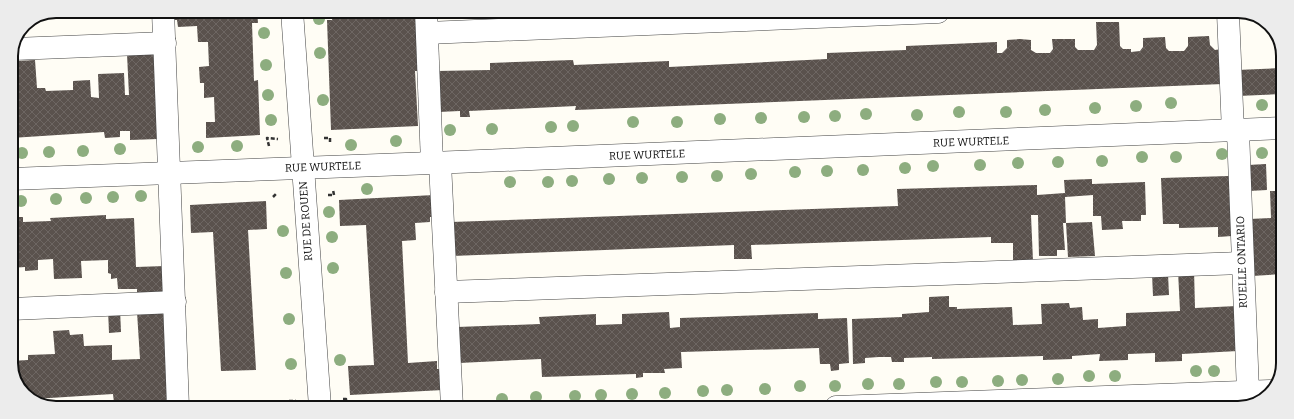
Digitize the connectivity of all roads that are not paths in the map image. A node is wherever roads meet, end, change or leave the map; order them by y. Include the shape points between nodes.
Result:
1 (163, 18) edge
2 (292, 18) edge
3 (426, 18) edge
4 (792, 18) edge
5 (1228, 18) edge
6 (427, 33) junction
7 (165, 43) junction
8 (19, 49) edge
9 (1276, 128) edge
10 (1235, 131) junction
11 (436, 163) junction
12 (302, 168) junction
13 (169, 173) junction
14 (18, 179) edge
15 (1242, 263) junction
16 (446, 292) junction
17 (174, 302) junction
18 (18, 309) edge
19 (1258, 394) edge
20 (178, 401) edge
21 (310, 401) edge
22 (452, 401) edge
23 (1047, 401) edge

1 - 7 street
2 - 12 street, RUE DE ROUEN
3 - 6 street
4 - 6 street
5 - 10 street, RUELLE ONTARIO
6 - 11 street
7 - 8 street
7 - 13 street
9 - 10 street, RUE WURTELE
10 - 11 street, RUE WURTELE
10 - 15 street, RUELLE ONTARIO
11 - 12 street, RUE WURTELE
11 - 16 street
12 - 13 street, RUE WURTELE
12 - 21 street, RUE DE ROUEN
13 - 14 street, RUE WURTELE
13 - 17 street
15 - 16 street
15 - 19 street, RUELLE ONTARIO
16 - 22 street
17 - 18 street
17 - 20 street
19 - 23 street

